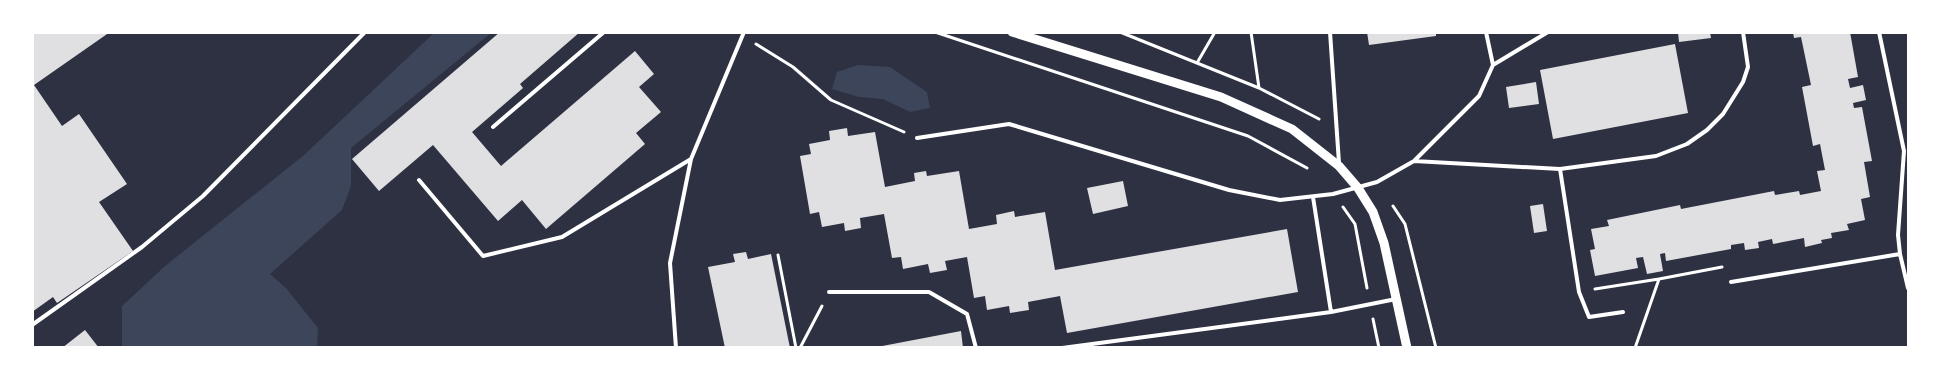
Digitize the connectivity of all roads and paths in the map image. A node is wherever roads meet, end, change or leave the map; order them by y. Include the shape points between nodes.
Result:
1 (365, 32) edge
2 (604, 32) edge
3 (935, 32) edge
4 (1012, 32) edge
5 (1215, 32) edge
6 (1251, 32) edge
7 (1330, 32) edge
8 (1486, 32) edge
9 (1548, 32) edge
10 (1743, 32) edge
11 (1879, 32) edge
12 (743, 34) edge
13 (1197, 63) dead end
14 (1493, 65) junction
15 (1259, 88) dead end
16 (493, 127) dead end
17 (917, 138) joint
18 (691, 159) junction
19 (1414, 162) junction
20 (1339, 166) junction
21 (1309, 169) dead end
22 (1560, 170) junction
23 (419, 180) dead end
24 (1358, 188) junction
25 (1333, 194) junction
26 (1313, 196) junction
27 (1900, 254) junction
28 (778, 255) dead end
29 (1659, 279) dead end
30 (1731, 282) dead end
31 (1908, 288) edge
32 (829, 292) joint
33 (1579, 292) junction
34 (1397, 299) junction
35 (1371, 304) junction
36 (1331, 312) junction
37 (1623, 312) dead end
38 (32, 325) edge
39 (460, 348) edge
40 (468, 348) edge
41 (676, 348) edge
42 (796, 348) edge
43 (800, 348) edge
44 (976, 348) edge
45 (1062, 348) edge
46 (1379, 348) edge
47 (1407, 348) edge

1 - 38 lane via 203,196 142,247
2 - 16 lane
3 - 21 path via 1248,136
4 - 20 street via 1221,97 1292,129
5 - 13 path
6 - 15 path
7 - 20 lane
8 - 14 lane
9 - 14 lane
10 - 22 lane via 1748,67 1743,82 1723,114 1707,130 1687,144 1656,156
11 - 27 lane via 1904,151 1898,235
12 - 17 path via 792,67 831,100
12 - 18 lane
14 - 19 lane via 1479,96
17 - 26 lane via 1009,124 1229,190 1280,200
18 - 23 lane via 562,237 483,256
18 - 41 lane via 670,263
19 - 22 lane
19 - 24 lane via 1377,182
20 - 24 street
22 - 33 lane
24 - 25 lane
24 - 34 street via 1373,212 1384,243
25 - 26 lane
25 - 35 path via 1355,224
26 - 36 lane
27 - 30 lane
27 - 31 lane
28 - 42 path
29 - 33 path
32 - 43 path
32 - 44 lane via 930,292 967,314
33 - 37 lane via 1589,317
34 - 35 lane
34 - 47 street
35 - 36 lane
35 - 46 path
36 - 45 lane
39 - 40 path

